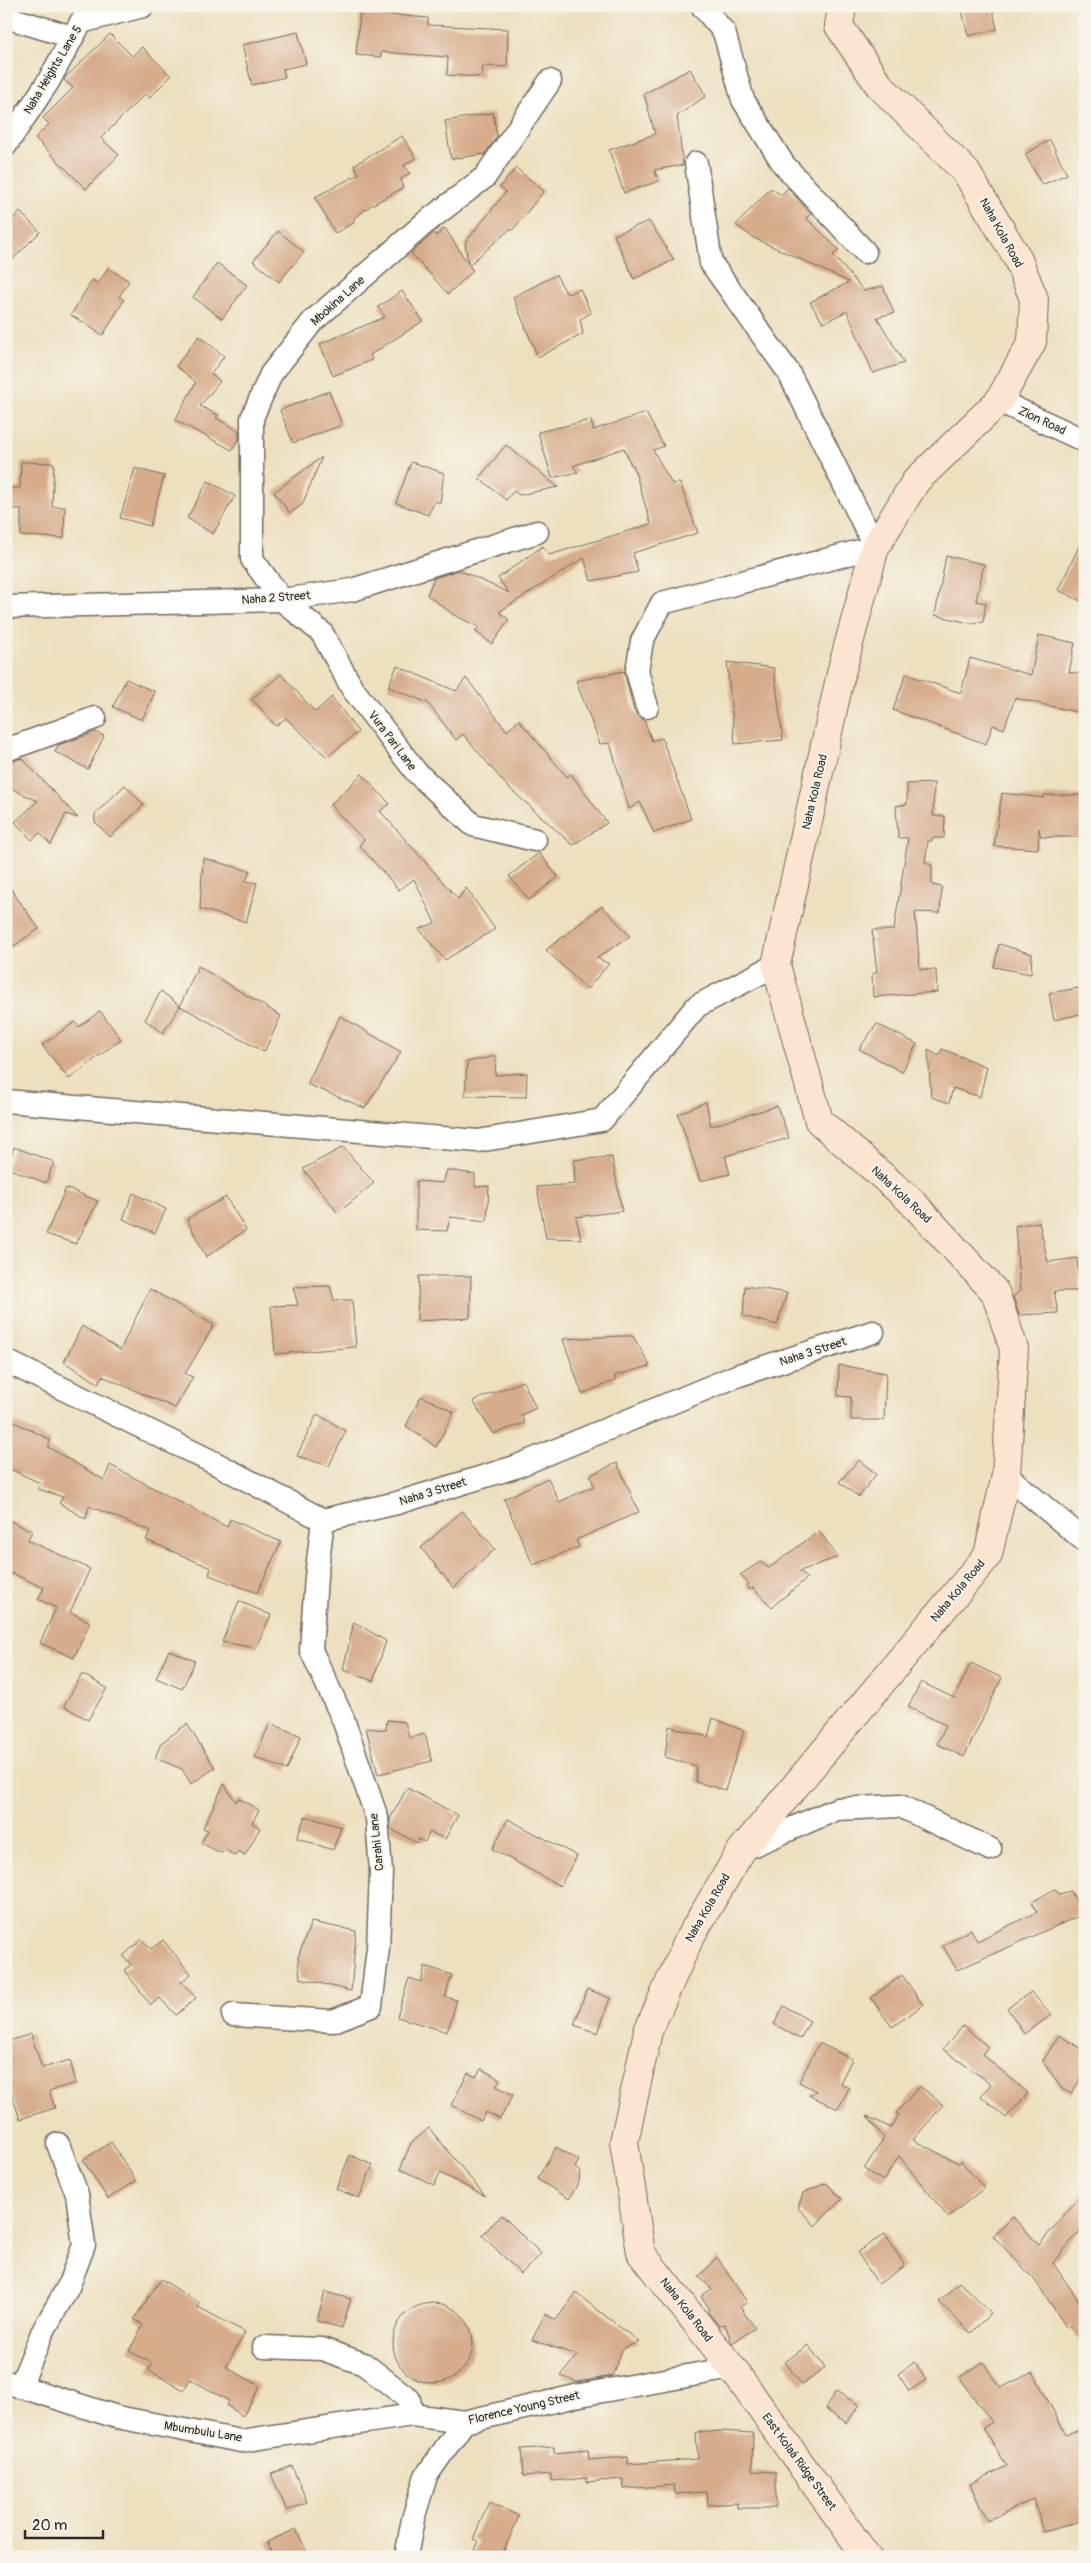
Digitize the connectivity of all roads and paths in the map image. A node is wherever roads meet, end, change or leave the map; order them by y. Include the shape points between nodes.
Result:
1 (142, 6) edge
2 (702, 6) edge
3 (842, 6) edge
4 (6, 17) edge
5 (72, 37) junction
6 (550, 80) dead end
7 (6, 145) edge
8 (696, 163) dead end
9 (865, 252) dead end
10 (998, 401) junction
11 (1085, 441) edge
12 (537, 532) dead end
13 (875, 546) junction
14 (282, 600) junction
15 (6, 607) edge
16 (647, 707) dead end
17 (94, 718) dead end
18 (6, 750) edge
19 (535, 840) dead end
20 (776, 965) junction
21 (6, 1101) edge
22 (873, 1332) dead end
23 (6, 1361) edge
24 (1006, 1475) junction
25 (323, 1520) junction
26 (1085, 1541) edge
27 (990, 1849) dead end
28 (742, 1850) junction
29 (233, 2014) dead end
30 (58, 2144) dead end
31 (264, 2347) dead end
32 (732, 2368) junction
33 (13, 2384) edge
34 (412, 2414) junction
35 (464, 2422) junction
36 (406, 2557) edge
37 (867, 2557) edge

1 - 5 street, Naha Heights Lane 5 via 81,22
2 - 9 street via 724,32 743,100 784,165
3 - 10 street, Naha Kola Road via 839,26 879,85 966,172 1017,257 1034,299 1032,342
4 - 5 street
5 - 7 street, Naha Heights Lane 5 via 48,82
6 - 14 street, Mbokina Lane via 485,177 425,223 313,321 271,374 252,418 252,559
8 - 13 street via 711,264 789,373
10 - 11 street, Zion Road
10 - 13 street, Naha Kola Road via 916,481
12 - 14 street, Naha 2 Street via 352,590
13 - 16 street via 662,603 642,641 637,671
13 - 20 street, Naha Kola Road via 842,669
14 - 15 street, Naha 2 Street
14 - 19 street, Vura Pari Lane via 322,633 352,688 416,772 473,825
17 - 18 street
20 - 21 street via 698,1006 602,1120 478,1141
20 - 24 street, Naha Kola Road via 819,1121 910,1200 995,1292 1014,1349
22 - 25 street, Naha 3 Street via 739,1375 515,1467 397,1503
23 - 25 street via 213,1462
24 - 26 street
24 - 28 street, Naha Kola Road via 988,1555
25 - 29 street, Carahi Lane via 311,1650 343,1718 377,1818 381,1872 378,1948 371,2006 333,2021
27 - 28 street via 900,1806 836,1809
28 - 32 street, Naha Kola Road via 690,1937 648,2031 624,2142 641,2253
30 - 33 street via 77,2194 84,2245 68,2287
31 - 34 street via 322,2349 364,2364 409,2399
32 - 35 street, Florence Young Street via 580,2395
32 - 37 street, East Kolaá Ridge Street
33 - 34 street, Mbumbulu Lane via 117,2417 241,2441
34 - 35 street, Mbumbulu Lane
35 - 36 street, Florence Young Street via 426,2476

